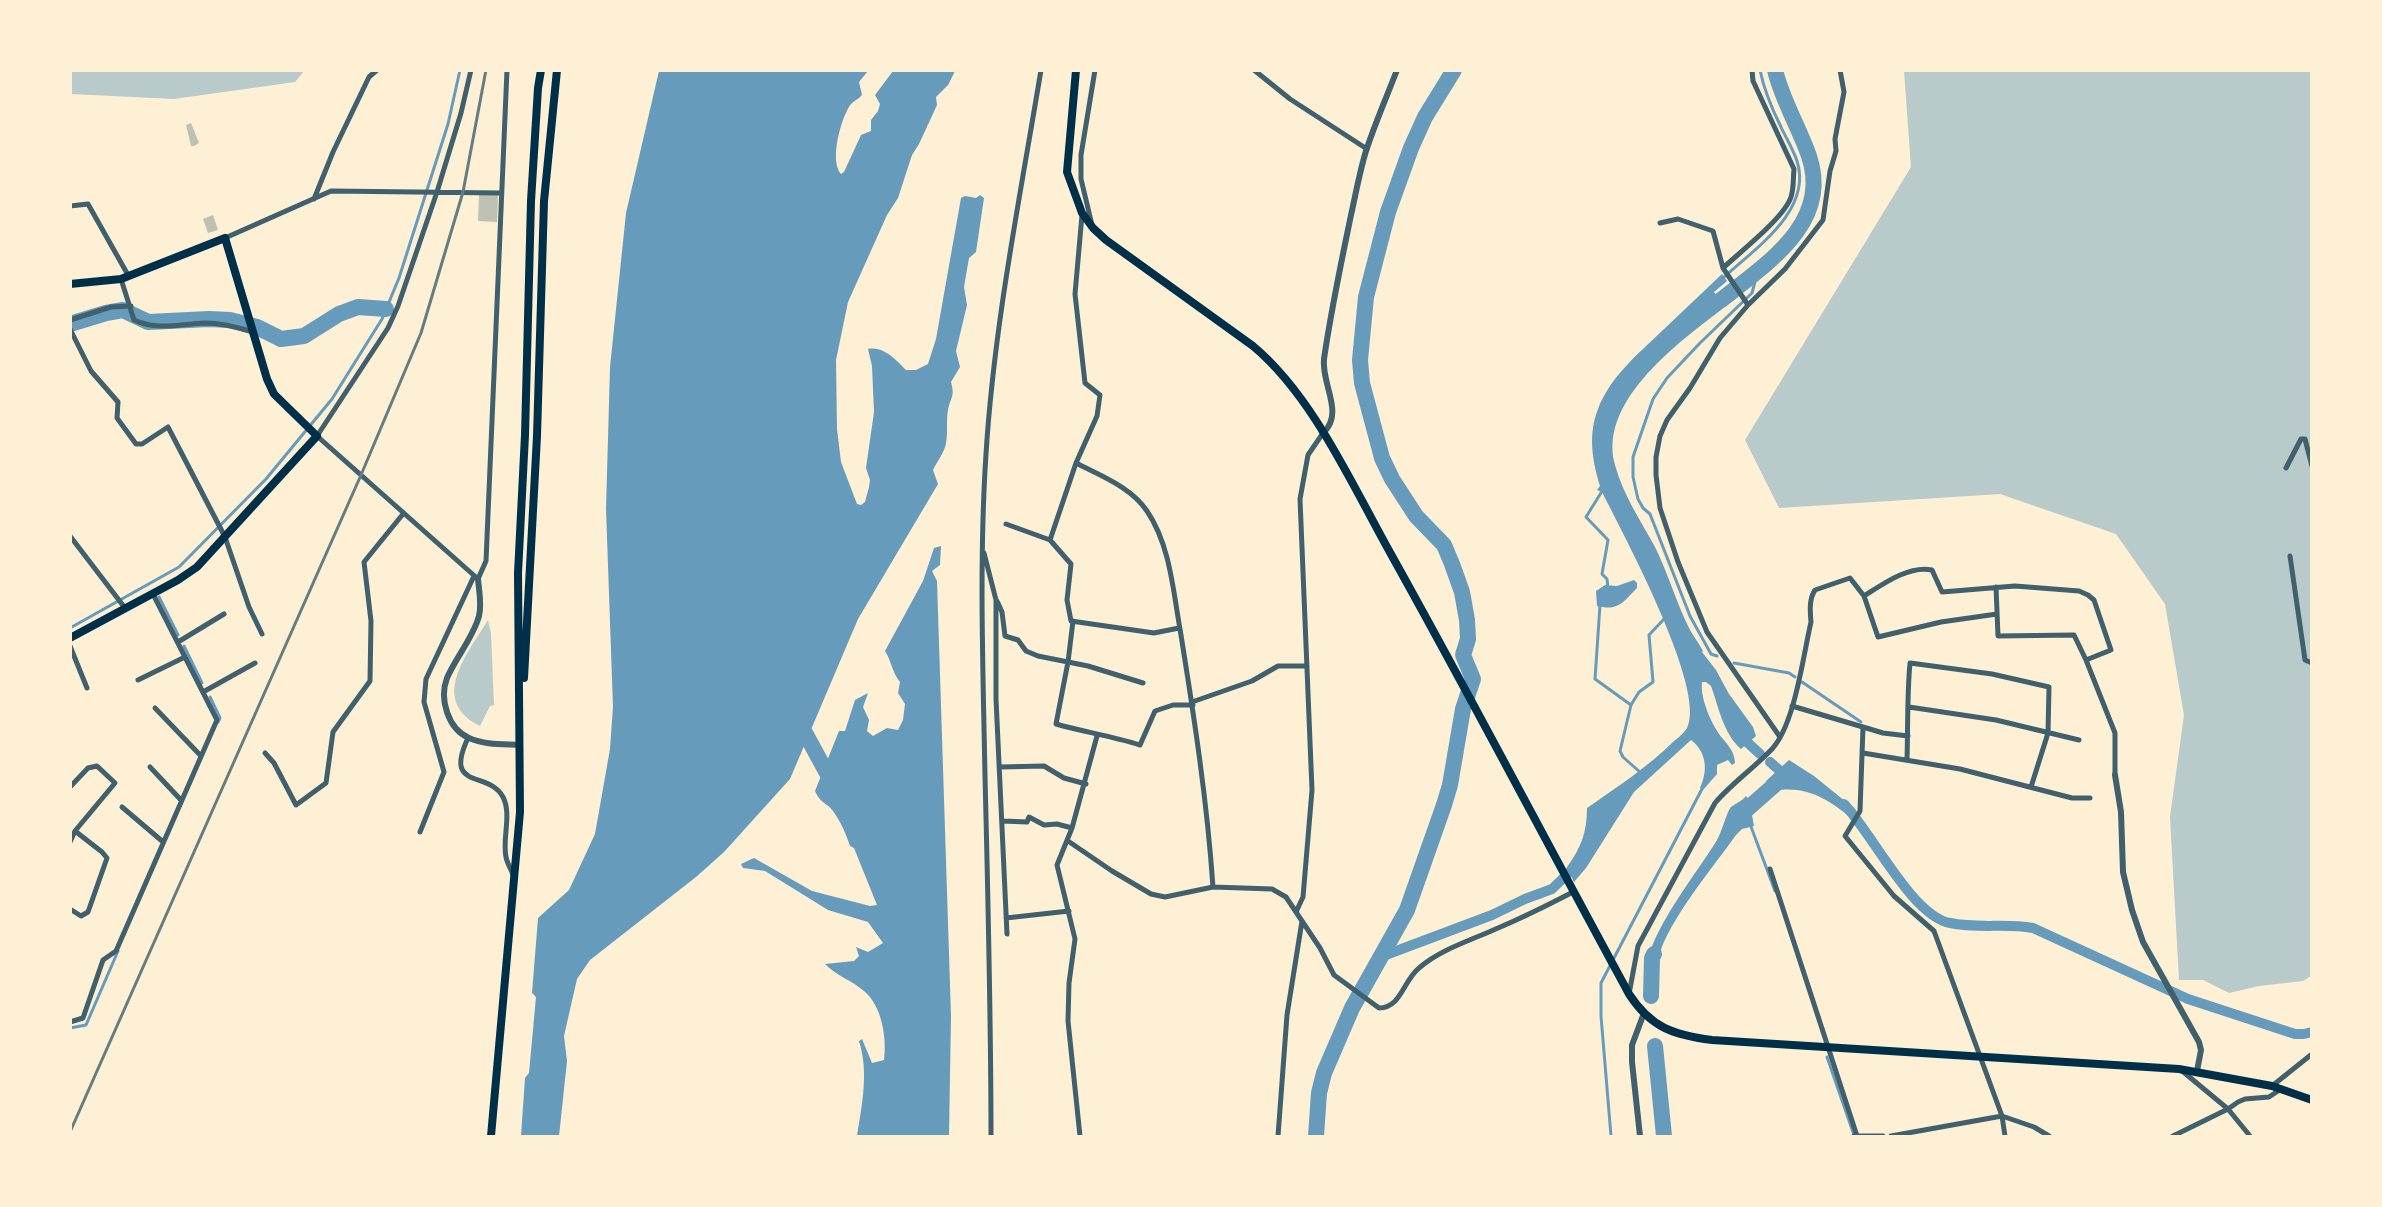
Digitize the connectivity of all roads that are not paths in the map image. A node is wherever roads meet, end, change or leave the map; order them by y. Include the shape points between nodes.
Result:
1 (377, 70) edge
2 (471, 70) edge
3 (507, 70) edge
4 (542, 70) edge
5 (557, 70) edge
6 (1041, 70) edge
7 (1076, 70) edge
8 (1095, 70) edge
9 (1254, 70) edge
10 (1397, 70) edge
11 (1752, 70) edge
12 (1840, 70) edge
13 (1367, 149) junction
14 (431, 192) junction
15 (500, 193) junction
16 (314, 199) junction
17 (70, 206) edge
18 (1082, 213) junction
19 (1660, 223) dead end
20 (1093, 228) junction
21 (225, 238) junction
22 (1724, 270) junction
23 (124, 277) junction
24 (70, 284) edge
25 (1747, 303) junction
26 (131, 306) junction
27 (70, 320) edge
28 (252, 327) junction
29 (71, 330) edge
30 (1323, 433) junction
31 (315, 434) junction
32 (1076, 463) junction
33 (2312, 466) edge
34 (2286, 468) dead end
35 (403, 514) junction
36 (1006, 524) dead end
37 (223, 534) junction
38 (70, 536) edge
39 (1050, 540) junction
40 (982, 549) junction
41 (2290, 556) dead end
42 (476, 577) junction
43 (1996, 587) junction
44 (153, 594) junction
45 (1864, 596) junction
46 (996, 600) junction
47 (122, 603) junction
48 (224, 614) dead end
49 (1997, 614) junction
50 (1073, 621) junction
51 (1179, 628) junction
52 (262, 634) dead end
53 (70, 638) edge
54 (178, 642) junction
55 (70, 646) edge
56 (185, 657) junction
57 (2086, 660) junction
58 (1068, 662) junction
59 (255, 663) dead end
60 (2312, 663) edge
61 (1308, 666) junction
62 (138, 680) dead end
63 (1143, 683) dead end
64 (87, 688) dead end
65 (203, 692) junction
66 (1192, 703) junction
67 (1792, 706) junction
68 (1909, 707) junction
69 (155, 708) dead end
70 (1863, 727) junction
71 (2048, 733) junction
72 (1097, 736) junction
73 (1908, 736) junction
74 (1780, 737) junction
75 (468, 738) junction
76 (2079, 740) dead end
77 (520, 745) junction
78 (265, 753) dead end
79 (1863, 753) junction
80 (201, 756) junction
81 (1907, 760) junction
82 (150, 767) dead end
83 (1000, 767) junction
84 (2115, 775) joint
85 (1086, 784) junction
86 (70, 787) edge
87 (2031, 788) junction
88 (2090, 798) dead end
89 (181, 800) junction
90 (122, 807) dead end
91 (1003, 821) junction
92 (1072, 828) junction
93 (75, 831) junction
94 (420, 832) dead end
95 (162, 841) junction
96 (1068, 841) junction
97 (70, 842) edge
98 (1770, 869) dead end
99 (514, 877) junction
100 (1213, 887) junction
101 (1573, 892) junction
102 (70, 909) edge
103 (1069, 911) junction
104 (1296, 912) junction
105 (1006, 918) junction
106 (1302, 921) junction
107 (1007, 934) dead end
108 (1629, 994) junction
109 (1644, 1013) junction
110 (70, 1022) edge
111 (1828, 1046) junction
112 (2312, 1054) edge
113 (1980, 1057) junction
114 (2179, 1069) junction
115 (2197, 1071) junction
116 (2272, 1086) junction
117 (2281, 1089) junction
118 (2312, 1100) edge
119 (2228, 1109) junction
120 (2002, 1116) junction
121 (1856, 1136) edge
122 (491, 1137) edge
123 (991, 1137) edge
124 (1080, 1137) edge
125 (1278, 1137) edge
126 (1640, 1137) edge
127 (1883, 1137) edge
128 (1891, 1137) edge
129 (2005, 1137) edge
130 (2049, 1137) edge
131 (2173, 1137) edge
132 (2250, 1137) edge

1 - 16 street via 369,77
2 - 14 street via 461,112
3 - 15 street
4 - 77 main road via 531,201 518,573
5 - 77 main road via 544,201 537,436
6 - 40 street via 990,391
7 - 18 main road via 1067,172
8 - 20 street via 1081,155
9 - 13 street via 1290,99
10 - 13 street
11 - 22 street via 1753,81 1794,169 1793,185 1791,198 1782,211
12 - 25 street via 1844,92 1823,220 1785,269
13 - 30 street via 1335,287 1323,363 1333,404 1329,428
14 - 15 street
14 - 16 street via 331,190
14 - 31 street via 388,327
15 - 42 street via 486,561
16 - 21 street
17 - 23 street via 88,204
18 - 20 main road
18 - 32 street via 1076,318 1085,383 1100,395 1097,416
19 - 22 street via 1678,219 1713,231
20 - 30 main road via 1271,360
21 - 23 main road
21 - 28 main road
22 - 25 street
23 - 24 main road
23 - 26 street
25 - 74 street via 1667,420 1660,436 1656,475 1664,519 1707,632
26 - 27 street via 111,307
26 - 28 street via 134,320 147,326
28 - 31 main road via 274,394
29 - 37 street via 91,370 118,402 117,418 136,444 168,427
30 - 61 street via 1308,455 1300,499
30 - 101 main road
31 - 35 street
31 - 37 main road
32 - 39 street
32 - 51 street via 1135,496 1147,511 1158,531 1171,576
33 - 34 street via 2305,439 2301,439
35 - 42 street
35 - 78 street via 364,562 372,621 370,681 333,732 326,783 296,806
36 - 39 street
37 - 44 main road via 196,567
37 - 52 street
38 - 47 street
39 - 50 street via 1071,564 1067,600
40 - 46 street
40 - 123 street
41 - 60 street via 2305,660
42 - 75 street via 479,615 443,692 448,715
42 - 94 street via 426,679 424,702 444,772
43 - 45 street via 1942,592 1932,570 1921,568 1889,580
43 - 49 street
43 - 57 street via 2079,591 2088,595 2094,600 2111,650
44 - 47 main road
44 - 54 street
45 - 49 street via 1878,636
45 - 67 street via 1850,578 1812,594 1811,622
46 - 58 street via 1005,636 1018,640 1026,651 1038,656
46 - 83 street
47 - 53 main road
48 - 54 street
49 - 57 street via 1998,636 2074,635
50 - 51 street via 1154,633
50 - 58 street
51 - 66 street
54 - 56 street
55 - 64 street
56 - 62 street
56 - 65 street
57 - 84 street via 2115,733
58 - 63 street
58 - 72 street via 1056,724
59 - 65 street
61 - 66 street via 1278,666 1252,681
61 - 104 street via 1312,790 1304,897
65 - 80 street via 217,720
66 - 72 street via 1155,711 1140,745 1108,735
66 - 100 street via 1204,779
67 - 70 street
67 - 74 street
68 - 71 street via 1996,720
68 - 71 street via 1910,663 1992,674 2049,687
68 - 73 street
69 - 80 street
70 - 73 street
70 - 79 street
71 - 76 street
71 - 87 street
72 - 85 street
73 - 81 street
74 - 108 street via 1715,803 1638,946
75 - 77 street
75 - 99 street via 459,755 460,765 465,773 503,796 506,858
77 - 99 main road via 520,812
79 - 81 street
79 - 113 street via 1859,814 1845,836 1894,896 1934,931
80 - 89 street
81 - 87 street
82 - 89 street
83 - 85 street via 1044,766 1064,778
83 - 91 street
84 - 115 street via 2123,872 2132,910 2144,942 2199,1042
85 - 92 street
86 - 93 street via 88,768 97,766 115,783
87 - 88 street via 2072,798
89 - 95 street
90 - 95 street
91 - 92 street via 1027,822 1029,817 1044,825
91 - 105 street
92 - 96 street
93 - 97 street
93 - 102 street via 107,858 88,912 81,916
95 - 110 street via 116,951 104,960 83,1018
96 - 100 street via 1151,894 1165,897
96 - 103 street via 1057,865
98 - 111 street
99 - 122 main road
100 - 104 street via 1272,890 1286,897
101 - 106 street via 1447,950 1420,967 1395,1003 1387,1008 1379,1008 1334,975
101 - 108 main road
103 - 105 street
103 - 124 street via 1075,939 1069,983 1069,1031
104 - 106 street
105 - 107 street
106 - 125 street via 1287,1016
108 - 109 main road
109 - 111 main road via 1665,1030 1688,1037
109 - 126 street via 1632,1045
111 - 113 main road
111 - 121 street
112 - 116 street
113 - 114 main road
113 - 120 street
114 - 115 main road
114 - 119 street
115 - 116 main road
116 - 117 main road
117 - 118 main road
117 - 119 street via 2269,1097 2245,1099
119 - 131 street
119 - 132 street
120 - 128 street
120 - 129 street
120 - 130 street via 2034,1127
121 - 127 street

